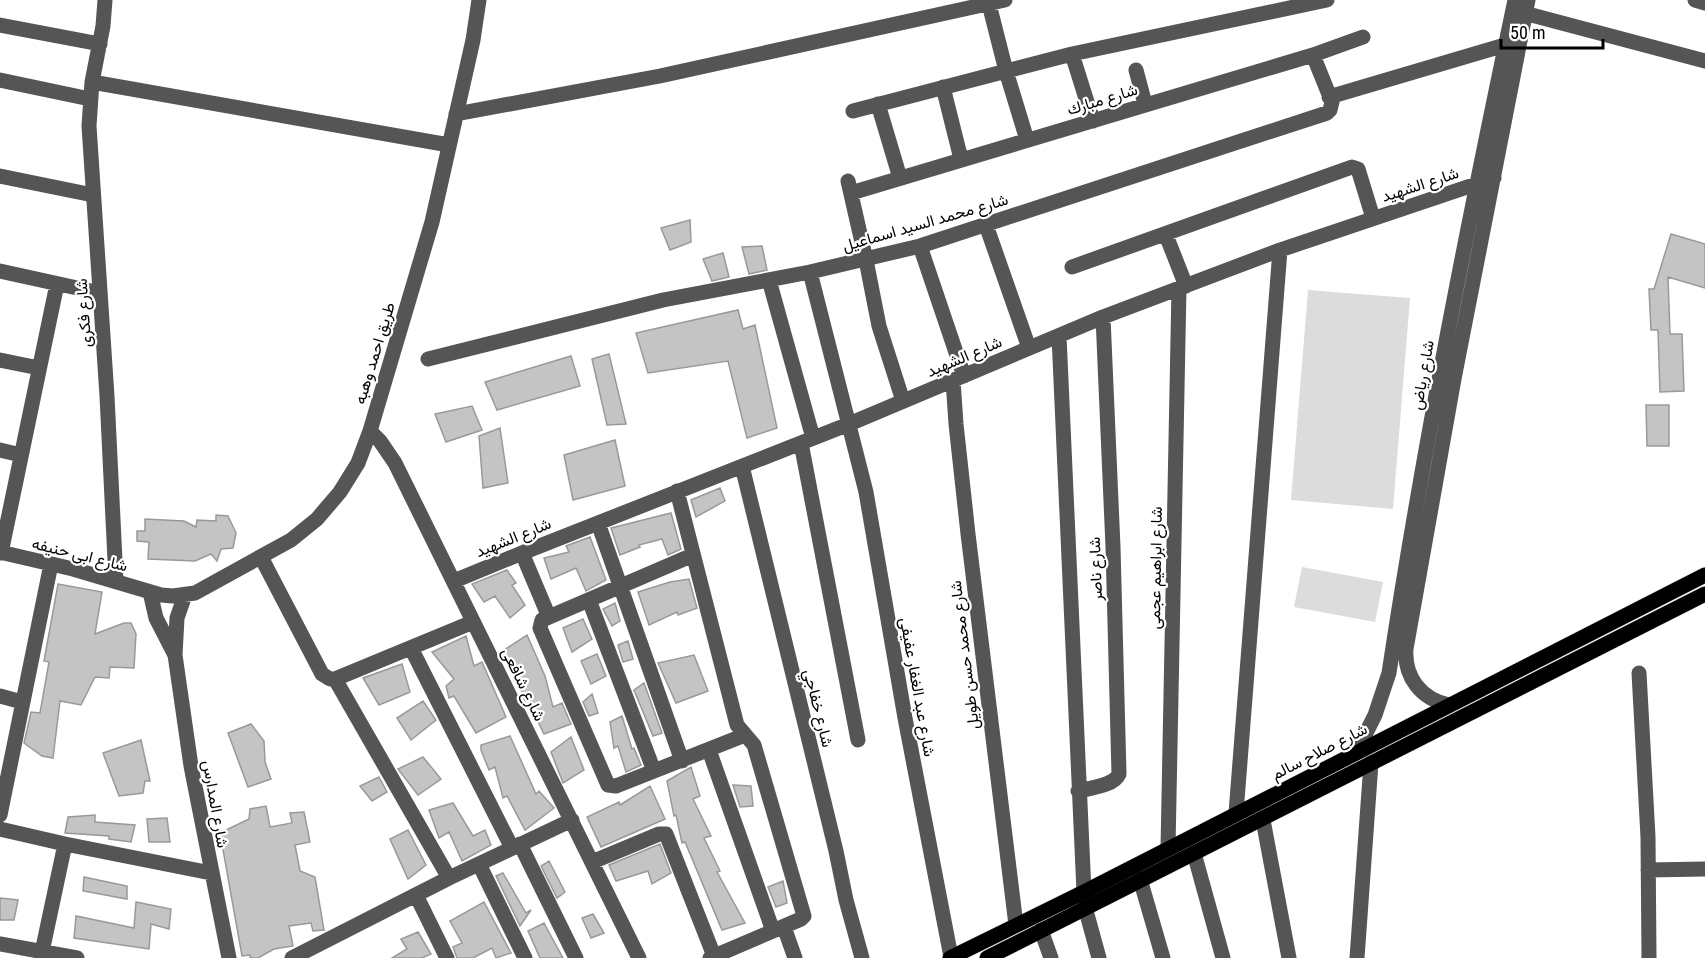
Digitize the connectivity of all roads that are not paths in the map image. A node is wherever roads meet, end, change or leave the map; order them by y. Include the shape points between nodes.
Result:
1 (105, 0) edge
2 (479, 0) edge
3 (1005, 0) edge
4 (1327, 0) edge
5 (1695, 0) edge
6 (1705, 3) edge
7 (989, 4) junction
8 (1520, 6) edge
9 (0, 25) edge
10 (1363, 37) dead end
11 (100, 44) junction
12 (1505, 45) junction
13 (1072, 54) junction
14 (1313, 55) junction
15 (1705, 61) edge
16 (1136, 70) dead end
17 (1006, 71) junction
18 (0, 80) edge
19 (92, 82) junction
20 (943, 87) junction
21 (1329, 97) junction
22 (90, 99) junction
23 (879, 104) junction
24 (1145, 104) junction
25 (853, 111) dead end
26 (456, 114) junction
27 (1092, 120) junction
28 (1027, 140) junction
29 (449, 145) junction
30 (961, 159) junction
31 (0, 176) edge
32 (900, 178) junction
33 (1494, 178) junction
34 (1476, 184) junction
35 (93, 195) junction
36 (1373, 218) junction
37 (986, 225) junction
38 (1166, 234) junction
39 (920, 246) junction
40 (1280, 250) junction
41 (866, 260) junction
42 (1072, 267) dead end
43 (0, 272) edge
44 (810, 272) junction
45 (769, 280) junction
46 (57, 284) junction
47 (1182, 287) junction
48 (100, 293) junction
49 (1103, 317) junction
50 (1059, 336) junction
51 (1029, 348) junction
52 (428, 359) dead end
53 (0, 360) edge
54 (39, 368) junction
55 (1447, 377) junction
56 (959, 378) junction
57 (903, 401) junction
58 (849, 424) junction
59 (370, 431) junction
60 (807, 440) junction
61 (0, 450) edge
62 (21, 455) junction
63 (742, 466) junction
64 (677, 491) junction
65 (598, 523) junction
66 (0, 553) edge
67 (522, 553) junction
68 (693, 555) junction
69 (261, 557) junction
70 (51, 564) junction
71 (1705, 575) edge
72 (1411, 580) junction
73 (116, 581) junction
74 (454, 581) junction
75 (621, 586) junction
76 (150, 592) junction
77 (1705, 594) edge
78 (185, 595) junction
79 (589, 600) junction
80 (549, 617) junction
81 (473, 622) junction
82 (411, 648) junction
83 (175, 655) junction
84 (1639, 673) dead end
85 (334, 679) junction
86 (0, 696) edge
87 (22, 702) junction
88 (1449, 705) junction
89 (745, 735) junction
90 (858, 740) dead end
91 (710, 750) junction
92 (1356, 753) junction
93 (682, 761) junction
94 (1371, 763) junction
95 (654, 771) junction
96 (1078, 791) junction
97 (1236, 813) junction
98 (0, 815) edge
99 (572, 820) junction
100 (1263, 820) junction
101 (0, 829) edge
102 (65, 844) junction
103 (516, 846) junction
104 (1168, 848) junction
105 (1194, 853) junction
106 (592, 862) junction
107 (479, 864) junction
108 (1705, 869) edge
109 (1648, 870) junction
110 (211, 873) junction
111 (449, 879) junction
112 (1140, 879) junction
113 (416, 895) junction
114 (1084, 899) junction
115 (1016, 925) junction
116 (778, 929) junction
117 (1041, 930) junction
118 (0, 944) edge
119 (42, 952) junction
120 (712, 957) edge
121 (989, 957) edge
122 (77, 958) edge
123 (229, 958) edge
124 (292, 958) edge
125 (447, 958) edge
126 (525, 958) edge
127 (576, 958) edge
128 (639, 958) edge
129 (795, 958) edge
130 (862, 958) edge
131 (950, 958) edge
132 (1051, 958) edge
133 (1099, 958) edge
134 (1163, 958) edge
135 (1223, 958) edge
136 (1289, 958) edge
137 (1357, 958) edge
138 (1649, 958) edge

1 - 11 street, شارع فكرى
2 - 26 street, طريق احمد وهبه
3 - 7 street
4 - 13 street
5 - 6 street
7 - 17 street
7 - 26 street via 660,76
8 - 12 street, شارع رياض
8 - 15 street
8 - 33 street, شارع رياض
9 - 11 street
10 - 14 street, شارع مبارك
11 - 19 street, شارع فكرى
12 - 21 street
12 - 34 street, شارع رياض
13 - 17 street
13 - 27 street
14 - 21 street
14 - 24 street, شارع مبارك
16 - 24 street
17 - 20 street
17 - 28 street
18 - 22 street
19 - 22 street, شارع فكرى
19 - 29 street
20 - 23 street
20 - 30 street
21 - 37 street, شارع محمد السيد اسماعيل via 1332,106 1327,113
22 - 35 street, شارع فكرى
23 - 25 street
23 - 32 street
24 - 27 street, شارع مبارك
26 - 29 street, طريق احمد وهبه
27 - 28 street, شارع مبارك
28 - 30 street, شارع مبارك
29 - 59 street, طريق احمد وهبه via 432,222
30 - 32 street, شارع مبارك
31 - 35 street
32 - 41 street, شارع مبارك via 849,187
33 - 34 street, شارع الشهيد
33 - 55 street, شارع رياض
34 - 36 street, شارع الشهيد
34 - 55 street, شارع رياض
35 - 48 street, شارع فكرى
36 - 38 street via 1358,169 1352,167
36 - 40 street, شارع الشهيد
37 - 39 street, شارع محمد السيد اسماعيل
37 - 51 street
38 - 42 street
38 - 47 street
39 - 41 street, شارع محمد السيد اسماعيل
39 - 56 street, شارع محمد حسن طويل
40 - 47 street, شارع الشهيد
40 - 97 street
41 - 44 street, شارع محمد السيد اسماعيل
41 - 57 street via 883,342
43 - 46 street
44 - 45 street, شارع محمد السيد اسماعيل
44 - 58 street, شارع عبد الغفار عفيفى
45 - 52 street, شارع محمد السيد اسماعيل via 663,300
45 - 60 street
46 - 48 street
46 - 54 street
47 - 49 street, شارع الشهيد
47 - 104 street, شارع ابراهيم عجمى
48 - 73 street, شارع فكرى
49 - 50 street, شارع الشهيد
49 - 96 street, شارع ناصر via 1119,774 1113,782
50 - 51 street, شارع الشهيد
50 - 96 street
51 - 56 street, شارع الشهيد
53 - 54 street
54 - 62 street
55 - 72 street, شارع رياض
56 - 57 street, شارع الشهيد
56 - 115 street, شارع محمد حسن طويل via 968,534
57 - 58 street, شارع الشهيد
58 - 60 street, شارع الشهيد
58 - 131 street, شارع عبد الغفار عفيفى via 866,492
59 - 69 street, طريق احمد وهبه via 352,473 317,519
59 - 74 street, شارع شافعى via 395,463
60 - 63 street, شارع الشهيد
60 - 90 street
61 - 62 street
62 - 66 street
63 - 64 street, شارع الشهيد
63 - 130 street, شارع خفاجي
64 - 65 street, شارع الشهيد
64 - 68 street
65 - 67 street, شارع الشهيد
65 - 75 street
66 - 70 street, شارع ابى حنيفه
67 - 74 street, شارع الشهيد
67 - 80 street
68 - 75 street
68 - 89 street via 737,725
69 - 78 street, طريق احمد وهبه via 205,589
69 - 85 street via 322,674
70 - 73 street, شارع ابى حنيفه
70 - 87 street
71 - 88 main road, شارع صلاح سالم
72 - 88 street, شارع رياض via 1407,665 1421,692
72 - 92 street, شارع رياض via 1386,684
73 - 76 street, شارع ابى حنيفه
74 - 81 street, شارع شافعى
75 - 79 street
75 - 93 street
76 - 78 street, طريق احمد وهبه
76 - 83 street, شارع المدارس via 156,618
77 - 94 main road, شارع صلاح سالم
78 - 83 street, شارع المدارس via 176,624
79 - 80 street
79 - 95 street
80 - 95 street via 542,620 540,628 606,782 616,786
81 - 82 street
81 - 99 street, شارع شافعى
82 - 85 street
82 - 103 street
83 - 110 street, شارع المدارس
84 - 109 street
85 - 111 street
86 - 87 street
87 - 98 street
88 - 92 main road, شارع صلاح سالم
89 - 91 street
89 - 116 street via 754,746 803,913 802,918
91 - 93 street
91 - 116 street
92 - 97 main road, شارع صلاح سالم
93 - 95 street
94 - 100 main road, شارع صلاح سالم
94 - 137 street
96 - 114 street
97 - 104 main road, شارع صلاح سالم
99 - 103 street
99 - 106 street, شارع شافعى
100 - 105 main road, شارع صلاح سالم
100 - 136 street
101 - 102 street
102 - 110 street
102 - 119 street
103 - 107 street
103 - 127 street
104 - 114 main road, شارع صلاح سالم
105 - 112 main road, شارع صلاح سالم
105 - 135 street
106 - 120 street via 666,834
106 - 128 street, شارع شافعى
107 - 111 street
107 - 126 street
108 - 109 street
109 - 138 street
110 - 123 street, شارع المدارس
111 - 113 street
112 - 114 main road, شارع صلاح سالم
112 - 134 street
113 - 124 street
113 - 125 street
114 - 115 main road, شارع صلاح سالم
114 - 117 main road, شارع صلاح سالم
114 - 133 street
115 - 131 main road, شارع صلاح سالم
116 - 120 street
116 - 129 street
117 - 121 main road, شارع صلاح سالم
117 - 132 street
118 - 119 street
119 - 122 street

